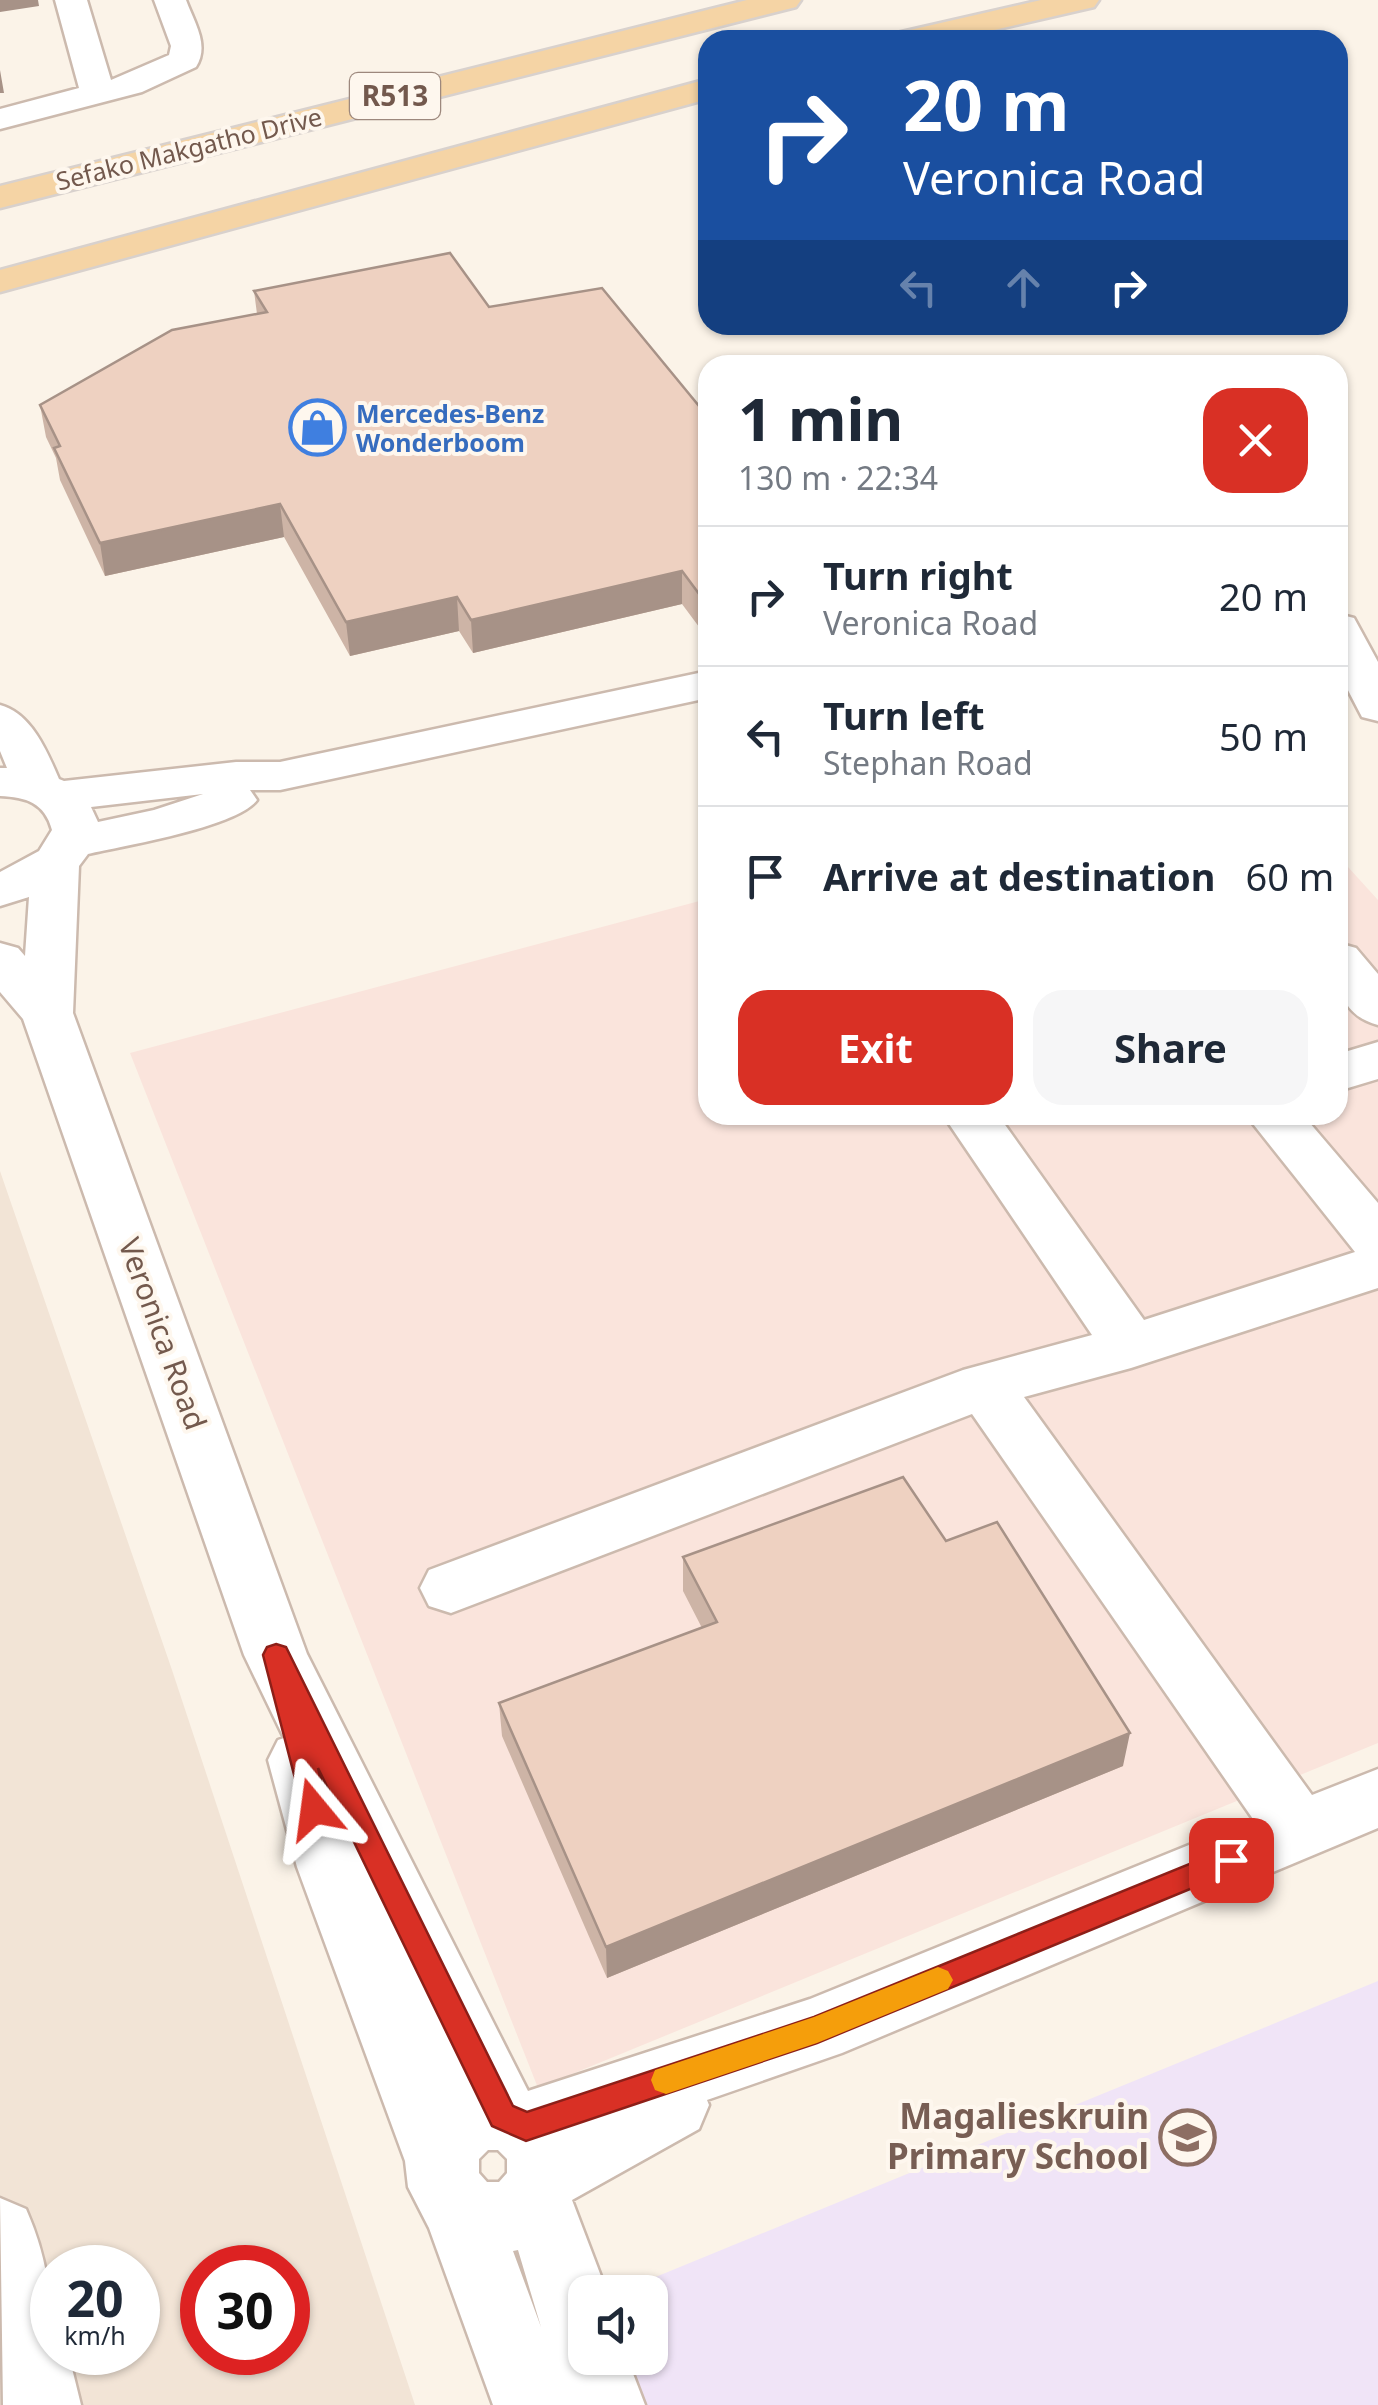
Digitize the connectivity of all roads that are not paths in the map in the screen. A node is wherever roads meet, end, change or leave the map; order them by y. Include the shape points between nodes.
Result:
1 (71, 0) edge
2 (785, 0) edge
3 (1084, 0) edge
4 (178, 1) edge
5 (953, 30) edge
6 (698, 92) edge
7 (98, 94) junction
8 (0, 119) edge
9 (2, 196) edge
10 (78, 258) junction
11 (0, 271) edge
12 (0, 281) edge
13 (0, 300) edge
14 (1348, 647) edge
15 (698, 686) edge
16 (1378, 708) edge
17 (0, 719) edge
18 (280, 776) junction
19 (32, 788) edge
20 (64, 853) junction
21 (0, 890) edge
22 (0, 960) edge
23 (1348, 972) edge
24 (1378, 1008) edge
25 (46, 1013) junction
26 (1378, 1060) edge
27 (1348, 1070) edge
28 (977, 1125) edge
29 (1281, 1125) edge
30 (1378, 1241) edge
31 (1378, 1263) edge
32 (1131, 1346) junction
33 (984, 1386) junction
34 (452, 1588) dead end
35 (276, 1655) junction
36 (1378, 1798) edge
37 (1300, 1831) junction
38 (527, 2153) junction
39 (450, 2184) junction
40 (0, 2235) edge
41 (568, 2289) edge
42 (595, 2375) edge
43 (42, 2405) edge
44 (532, 2405) edge
45 (606, 2405) edge

1 - 7 street
2 - 9 main road, Sefako Makgatho Drive / R513
3 - 5 main road
4 - 7 street via 184,60 160,75
6 - 10 main road, R513
7 - 8 street
10 - 11 main road
10 - 12 main road, R513
10 - 13 main road
14 - 16 street
15 - 18 street
17 - 19 street via 23,750
18 - 19 street
18 - 20 street via 182,818
19 - 20 street, Veronica Road via 74,818
20 - 21 street via 33,878
20 - 25 street, Veronica Road
22 - 25 street, Veronica Road
23 - 24 street
25 - 35 street, Veronica Road
26 - 27 street
28 - 32 street
29 - 30 street
31 - 32 street
32 - 33 street
33 - 34 street
33 - 37 street
35 - 38 street, Veronica Road
35 - 39 street, Veronica Road via 332,1867
36 - 37 street
37 - 38 street
38 - 39 street via 512,2214 484,2218
38 - 39 street via 476,2120 445,2147
38 - 41 street, Veronica Road
39 - 44 street, Veronica Road
40 - 43 street
42 - 45 street

